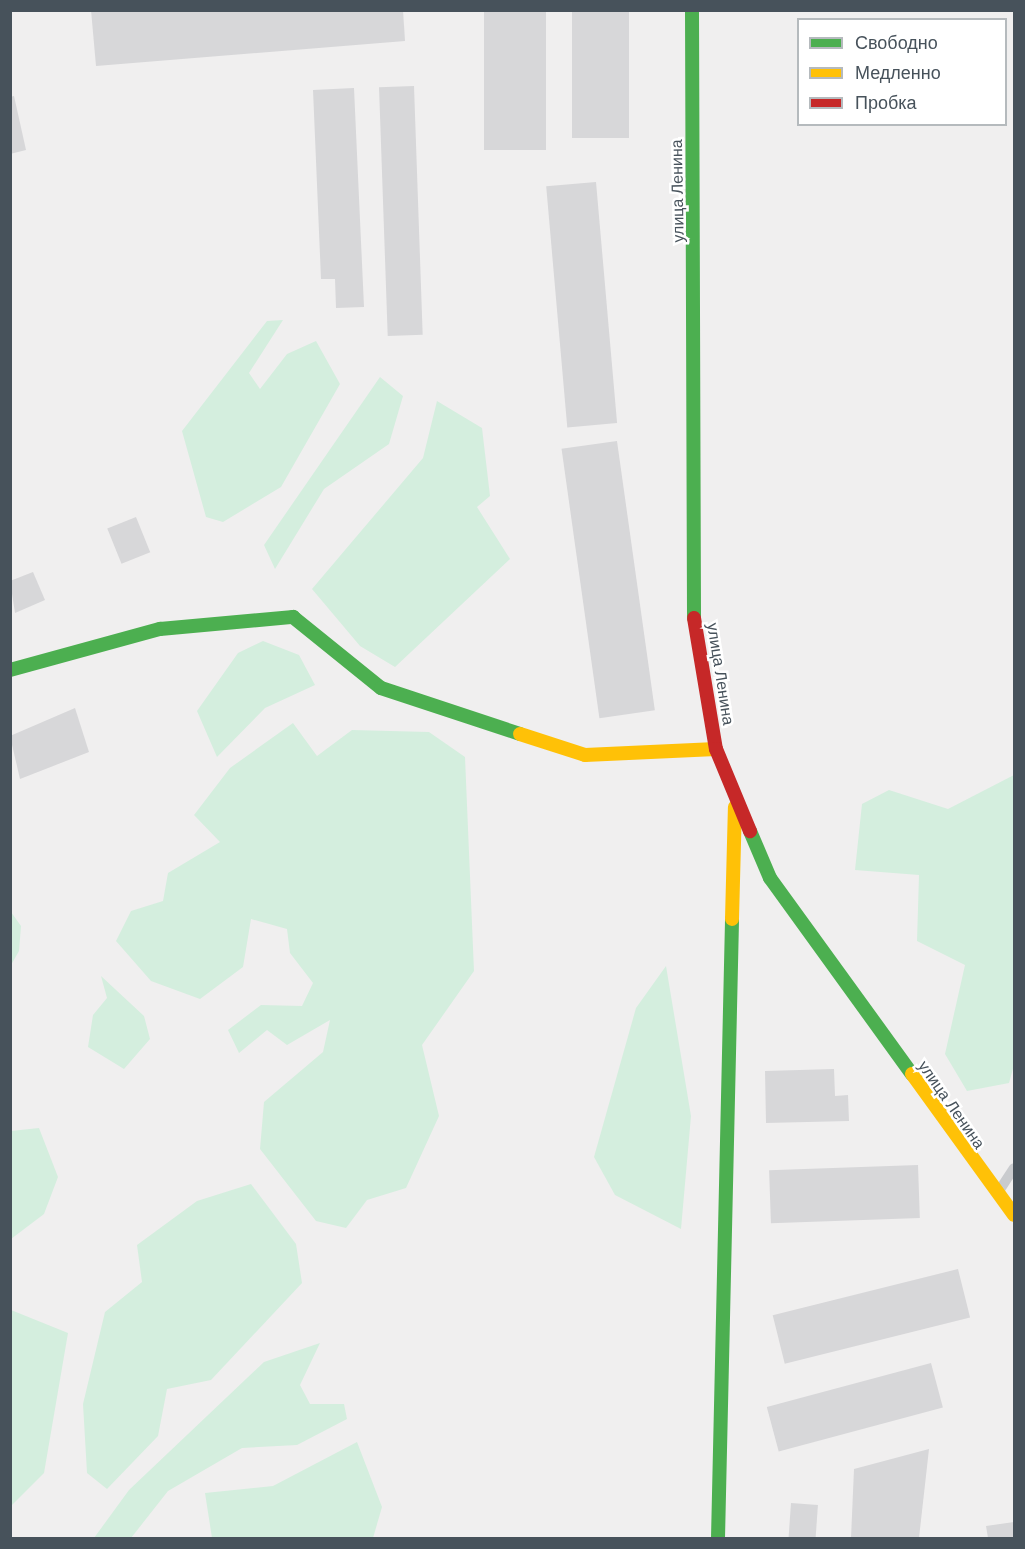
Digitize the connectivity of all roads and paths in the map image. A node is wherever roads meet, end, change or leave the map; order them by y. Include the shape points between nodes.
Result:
1 (692, 10) edge
2 (10, 670) edge
3 (716, 749) junction
4 (736, 796) junction
5 (1014, 1168) edge
6 (997, 1194) junction
7 (1014, 1215) edge
8 (718, 1539) edge

1 - 3 street, улица Ленина via 697,393 694,633
2 - 3 street via 160,629 293,617 381,688 585,754
3 - 4 street, улица Ленина
4 - 6 street, улица Ленина via 770,878
4 - 8 street
5 - 6 lane
6 - 7 street, улица Ленина

